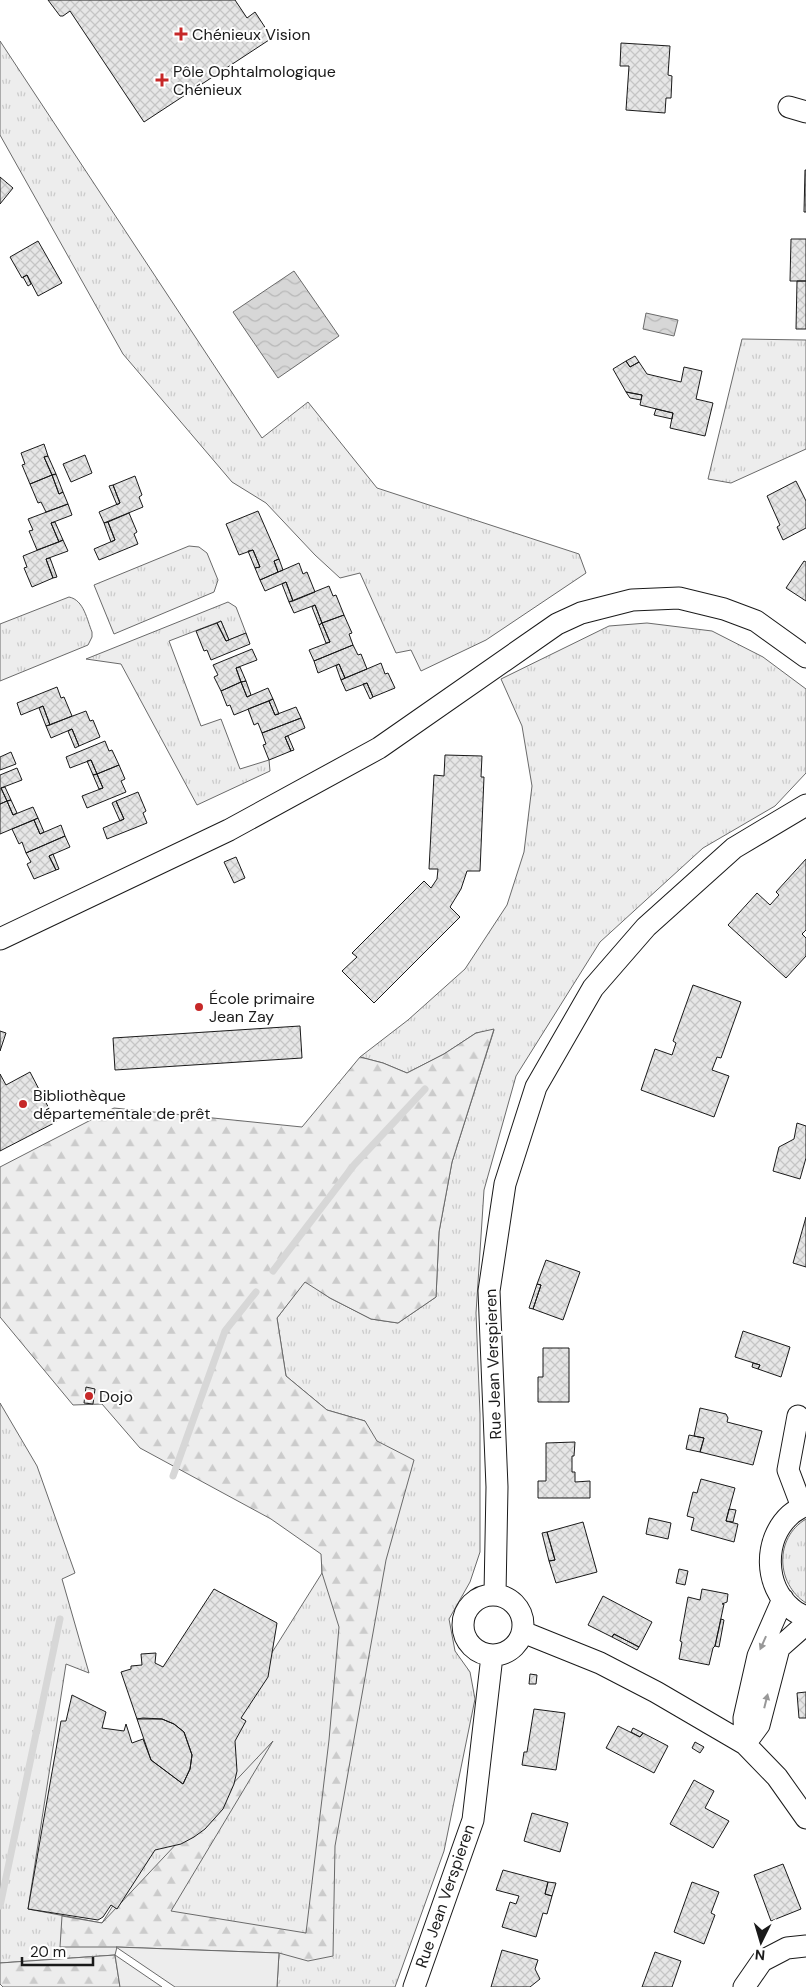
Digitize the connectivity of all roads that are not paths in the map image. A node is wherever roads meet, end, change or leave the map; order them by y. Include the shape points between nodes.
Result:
1 (806, 658) edge
2 (806, 806) edge
3 (0, 939) edge
4 (798, 1416) dead end
5 (804, 1506) edge
6 (495, 1594) junction
7 (783, 1599) junction
8 (806, 1617) edge
9 (806, 1624) edge
10 (523, 1632) junction
11 (492, 1656) junction
12 (745, 1744) junction
13 (806, 1818) edge
14 (806, 1946) edge
15 (414, 1987) edge
16 (744, 1987) edge

1 - 3 street via 756,622 724,609 679,598 632,600 581,613 557,624 379,748 229,830
2 - 6 street, Rue Jean Verspieren via 734,848 646,927 593,988 536,1087 505,1184 490,1291 497,1487
4 - 5 street via 788,1470
5 - 7 street via 790,1515 777,1532 770,1552 771,1573
6 - 10 street via 514,1603 524,1621
6 - 11 street via 477,1599 469,1606 462,1624 467,1642 482,1654
7 - 8 street
7 -> 12 street via 758,1656 744,1718
12 -> 9 street via 759,1725 780,1648
10 - 11 street via 512,1649
10 - 12 street via 656,1692
11 - 15 street, Rue Jean Verspieren via 473,1820
12 - 13 street via 777,1776
14 - 16 street via 787,1948 762,1961

